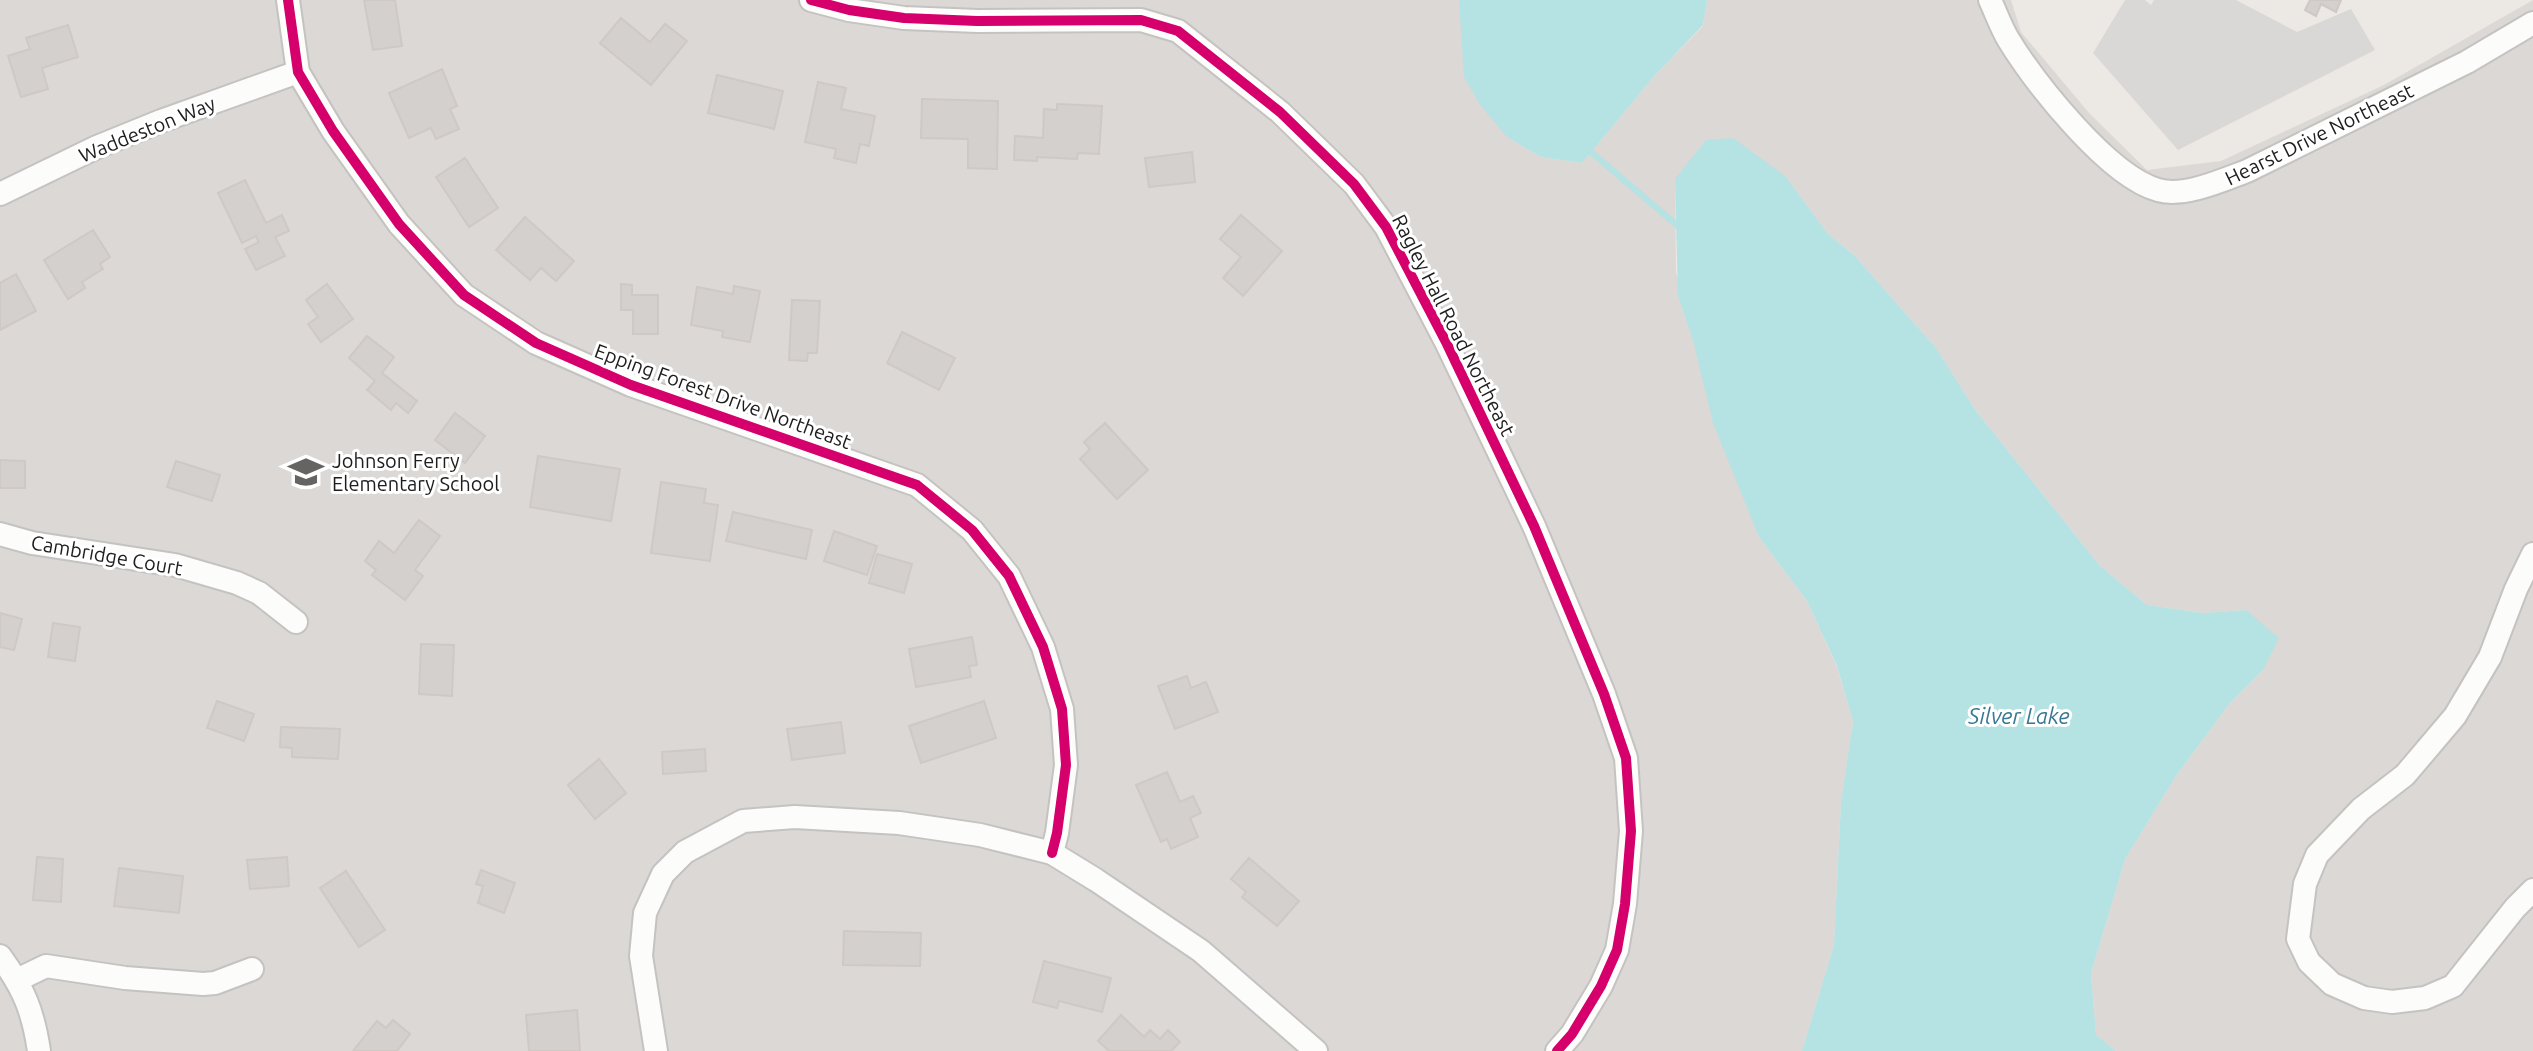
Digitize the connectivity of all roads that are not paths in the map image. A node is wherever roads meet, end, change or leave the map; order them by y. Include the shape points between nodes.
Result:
1 (288, 0) edge
2 (811, 0) edge
3 (1990, 0) edge
4 (2533, 23) edge
5 (298, 72) junction
6 (0, 194) edge
7 (0, 534) edge
8 (2533, 554) edge
9 (296, 622) dead end
10 (1052, 853) junction
11 (2533, 890) edge
12 (0, 956) edge
13 (252, 969) dead end
14 (17, 980) junction
15 (39, 1051) edge
16 (656, 1051) edge
17 (1316, 1051) edge
18 (1557, 1051) edge

1 - 5 street, Epping Forest Drive Northeast
2 - 18 street, Ragley Hall Road Northeast via 904,18 1141,20 1178,31 1280,112 1354,184 1386,227 1534,526 1626,758 1631,831 1617,950 1601,986
3 - 4 street, Hearst Drive Northeast via 2008,38 2050,97 2106,158 2161,192 2210,185 2247,171 2467,62
5 - 6 street, Waddeston Way via 97,147
5 - 10 street, Epping Forest Drive Northeast via 399,224 464,295 536,343 587,367 917,485 972,530 1009,576 1043,647 1062,709 1066,765
7 - 9 street, Cambridge Court via 212,576 259,593
8 - 11 street via 2490,657 2455,716 2405,775 2361,809 2317,855 2305,884 2298,939 2309,962 2332,984 2364,998 2425,998 2453,986
10 - 16 street via 899,823 795,817 743,821 707,838 663,874 645,913 641,956
10 - 17 street via 1201,951
12 - 14 street
13 - 14 street via 203,984 46,966
14 - 15 street via 27,998

